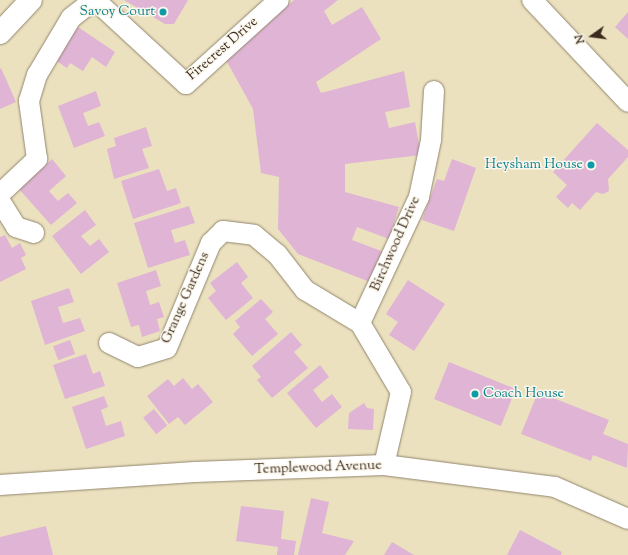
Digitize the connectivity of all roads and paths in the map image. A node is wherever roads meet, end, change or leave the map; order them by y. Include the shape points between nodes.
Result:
1 (31, 0) edge
2 (95, 0) edge
3 (279, 0) edge
4 (532, 0) edge
5 (0, 33) edge
6 (434, 91) dead end
7 (628, 102) edge
8 (0, 196) edge
9 (0, 201) edge
10 (34, 233) dead end
11 (360, 323) junction
12 (109, 343) dead end
13 (384, 465) junction
14 (0, 485) edge
15 (628, 519) edge

1 - 5 street
2 - 3 street, Firecrest Drive via 186,84
2 - 8 street via 71,18 37,74 29,101 37,159
4 - 7 street
6 - 11 street, Birchwood Drive via 431,140 419,197
9 - 10 street via 16,227
11 - 12 street, Grange Gardens via 305,290 277,254 254,235 224,231 211,243 201,262 167,348 138,357
11 - 13 street, Grange Gardens via 401,392
13 - 14 street, Templewood Avenue via 195,472
13 - 15 street, Templewood Avenue via 555,487

